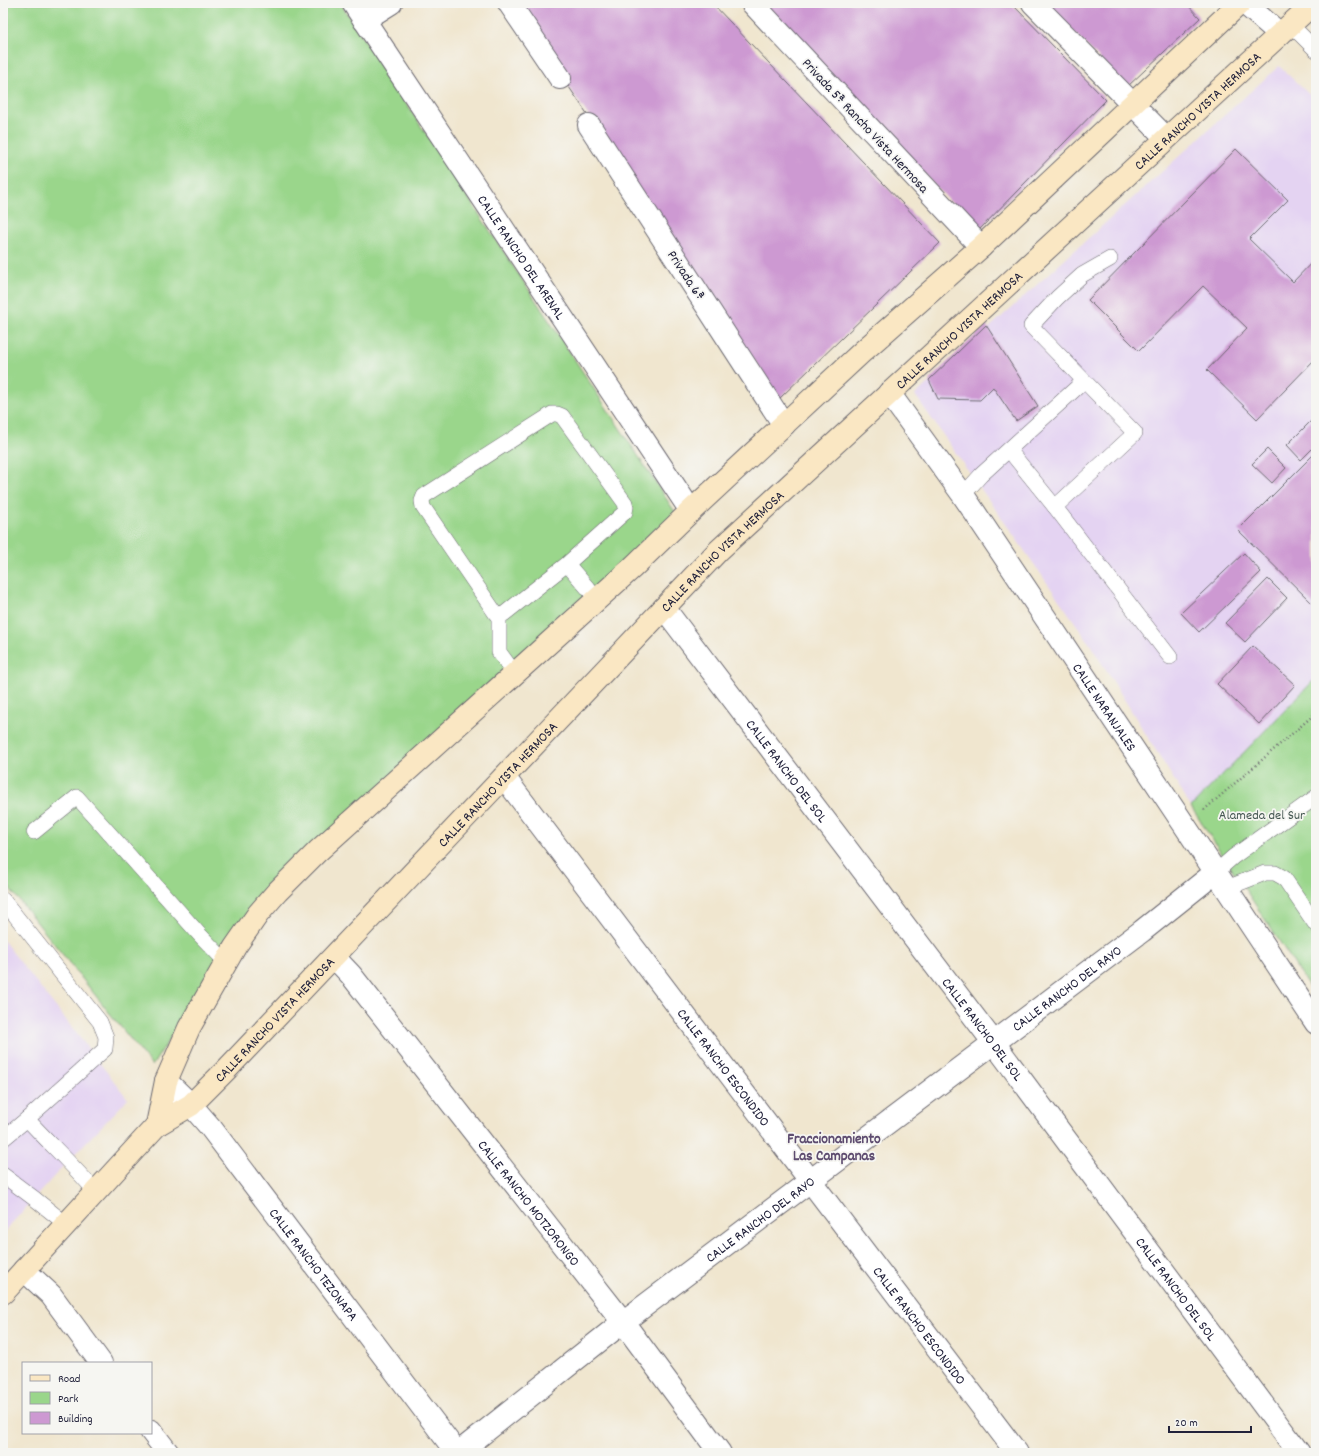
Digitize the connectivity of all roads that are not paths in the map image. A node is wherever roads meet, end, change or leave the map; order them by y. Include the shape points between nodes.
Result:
1 (391, 3) edge
2 (509, 3) edge
3 (752, 3) edge
4 (1033, 3) edge
5 (1240, 3) edge
6 (1244, 3) edge
7 (1314, 3) edge
8 (359, 12) edge
9 (1285, 29) junction
10 (1316, 50) edge
11 (560, 78) dead end
12 (1134, 104) junction
13 (589, 125) dead end
14 (1166, 138) junction
15 (981, 247) junction
16 (1110, 259) dead end
17 (1084, 381) junction
18 (889, 393) junction
19 (784, 425) junction
20 (1009, 450) junction
21 (963, 495) junction
22 (1055, 507) junction
23 (691, 511) junction
24 (567, 564) junction
25 (597, 599) junction
26 (664, 608) junction
27 (499, 615) junction
28 (1170, 656) dead end
29 (515, 674) junction
30 (504, 777) junction
31 (1316, 797) edge
32 (34, 832) dead end
33 (1222, 880) junction
34 (3, 900) edge
35 (1316, 925) edge
36 (334, 957) junction
37 (226, 962) junction
38 (1316, 1023) edge
39 (994, 1043) junction
40 (166, 1081) junction
41 (191, 1105) junction
42 (28, 1119) junction
43 (157, 1125) junction
44 (3, 1139) edge
45 (3, 1175) edge
46 (810, 1181) junction
47 (96, 1192) junction
48 (66, 1224) junction
49 (24, 1270) junction
50 (3, 1293) edge
51 (623, 1322) junction
52 (100, 1362) edge
53 (152, 1431) edge
54 (168, 1453) edge
55 (457, 1453) edge
56 (720, 1453) edge
57 (1017, 1453) edge
58 (1299, 1453) edge

1 - 8 street
2 - 11 street
3 - 15 street, Privada 5ª Rancho Vista Hermosa
4 - 12 street
5 - 12 street
6 - 9 street
7 - 9 street, CALLE RANCHO VISTA HERMOSA
8 - 23 street, CALLE RANCHO DEL ARENAL
9 - 10 lane
9 - 14 street, CALLE RANCHO VISTA HERMOSA
12 - 14 street
12 - 15 street
13 - 19 street, Privada 6ª
14 - 18 street, CALLE RANCHO VISTA HERMOSA
15 - 19 street
16 - 17 lane via 1082,275 1031,326
17 - 20 lane
17 - 22 lane via 1135,433
18 - 21 street, CALLE NARANJALES
18 - 26 street, CALLE RANCHO VISTA HERMOSA via 718,551
19 - 23 street
20 - 21 lane
20 - 22 lane
21 - 33 street, CALLE NARANJALES
22 - 28 lane
23 - 25 street
24 - 25 lane
24 - 27 lane via 504,614
24 - 27 lane via 625,512 626,507 562,416 552,414 424,496 422,501 427,513
25 - 29 street
26 - 30 street, CALLE RANCHO VISTA HERMOSA
26 - 39 street, CALLE RANCHO DEL SOL
27 - 29 lane via 499,652
29 - 37 street via 297,871 258,914
30 - 36 street, CALLE RANCHO VISTA HERMOSA
30 - 46 street, CALLE RANCHO ESCONDIDO
31 - 33 lane via 1233,858
32 - 37 lane via 77,798
33 - 35 lane via 1275,873 1284,878
33 - 38 street, CALLE NARANJALES
33 - 39 street, CALLE RANCHO DEL RAYO via 1142,931
34 - 42 lane via 100,1022 106,1037 105,1049
36 - 41 street, CALLE RANCHO VISTA HERMOSA
36 - 51 street, CALLE RANCHO MOTZORONGO via 351,975
37 - 40 street via 190,1028
39 - 46 street, CALLE RANCHO DEL RAYO
39 - 58 street, CALLE RANCHO DEL SOL
40 - 41 street, CALLE RANCHO TEZONAPA
40 - 43 street
41 - 43 street, CALLE RANCHO VISTA HERMOSA
41 - 55 street, CALLE RANCHO TEZONAPA
42 - 44 lane
42 - 47 lane
43 - 47 street, CALLE RANCHO VISTA HERMOSA
45 - 48 lane
46 - 51 street, CALLE RANCHO DEL RAYO
46 - 57 street, CALLE RANCHO ESCONDIDO
47 - 48 street, CALLE RANCHO VISTA HERMOSA
48 - 49 street, CALLE RANCHO VISTA HERMOSA
49 - 50 street, CALLE RANCHO VISTA HERMOSA
49 - 52 street via 51,1295
51 - 55 street, CALLE RANCHO DEL RAYO
51 - 56 street, CALLE RANCHO MOTZORONGO
53 - 54 street

